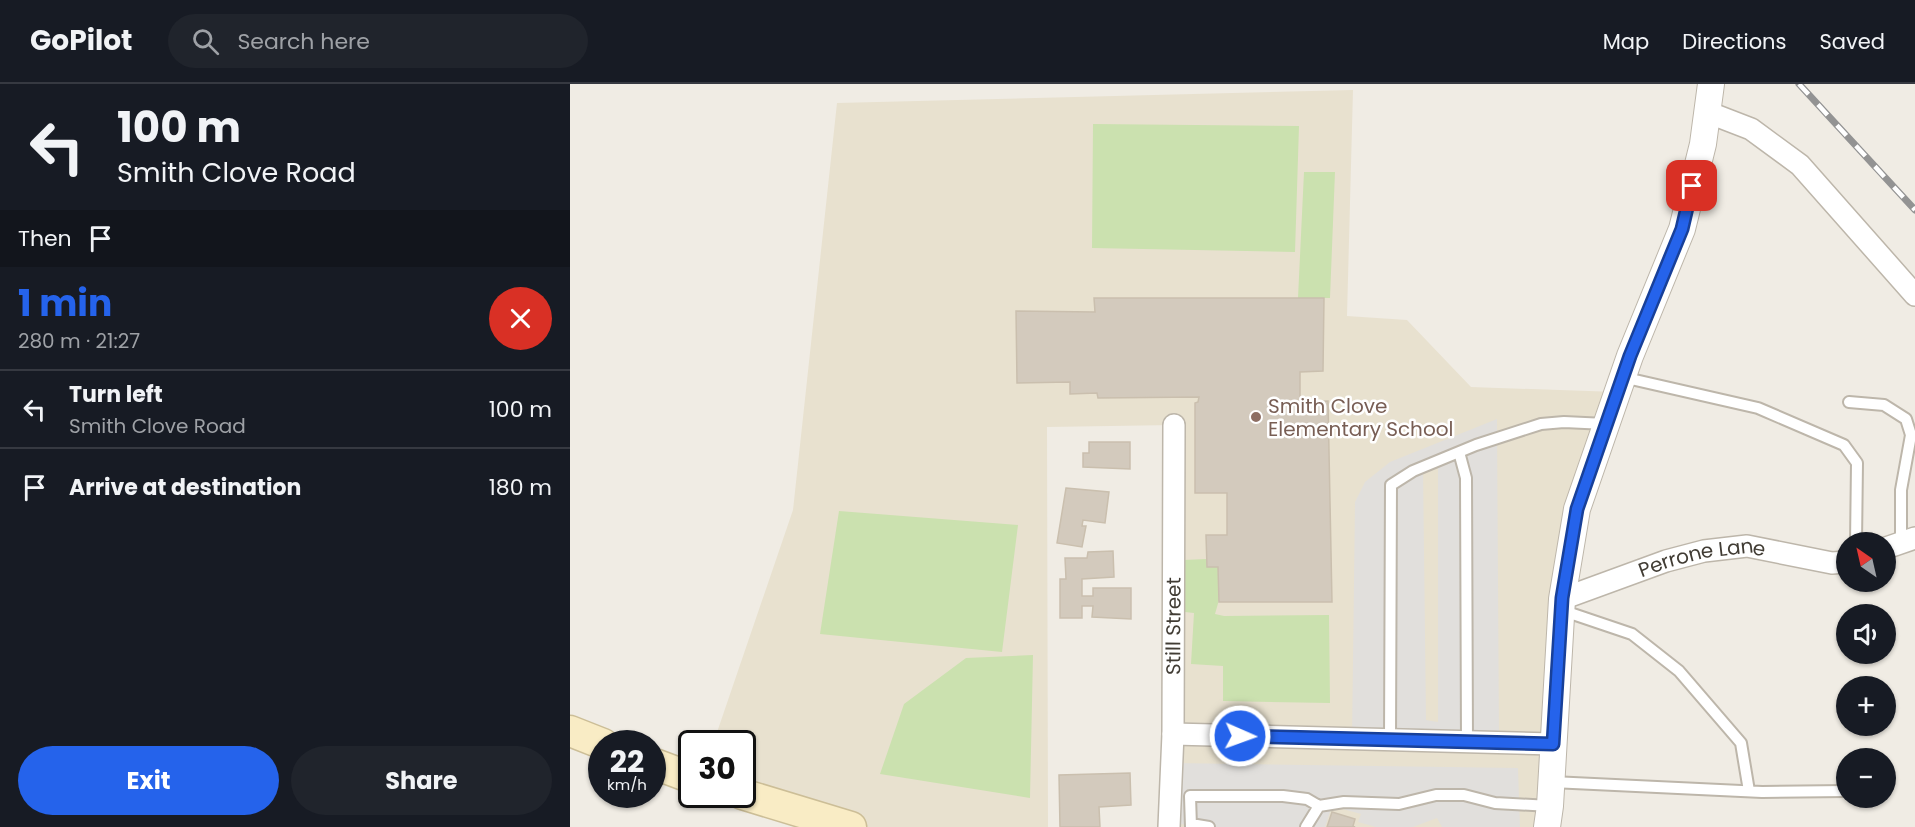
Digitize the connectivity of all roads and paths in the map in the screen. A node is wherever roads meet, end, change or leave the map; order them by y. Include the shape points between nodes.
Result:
1 (1712, 84) edge
2 (1707, 112) junction
3 (1915, 295) edge
4 (1622, 377) junction
5 (1849, 402) dead end
6 (1606, 424) junction
7 (1174, 425) dead end
8 (1459, 452) junction
9 (1856, 532) edge
10 (1901, 543) edge
11 (1836, 563) edge
12 (1562, 604) junction
13 (570, 730) edge
14 (1173, 734) junction
15 (588, 738) edge
16 (1390, 740) junction
17 (1467, 742) junction
18 (1553, 744) junction
19 (1749, 791) junction
20 (1836, 791) edge
21 (1180, 797) junction
22 (756, 798) edge
23 (1550, 805) edge
24 (1319, 806) junction
25 (1191, 826) edge
26 (851, 827) edge
27 (1169, 827) edge
28 (1209, 827) edge
29 (1306, 827) edge

1 - 2 street
2 - 3 street via 1751,129 1800,165
2 - 4 street via 1682,229
4 - 6 street
4 - 9 lane via 1758,408 1844,446 1857,462
5 - 10 lane via 1884,405 1906,419 1911,435 1901,490
6 - 8 lane via 1541,424
6 - 12 street via 1577,509
7 - 14 street, Still Street
8 - 16 lane via 1391,485
8 - 17 lane via 1466,478
11 - 12 street, Perrone Lane via 1747,546 1704,551 1666,561
12 - 18 street
12 - 19 lane via 1632,634 1679,671 1741,743
13 - 15 main road
14 - 16 street
14 - 21 street, Still Street
16 - 17 street
17 - 18 street
18 - 23 street
19 - 20 lane
19 - 23 lane
21 - 24 lane via 1282,796 1307,799
21 - 25 lane
21 - 27 street, Still Street
22 - 26 main road
23 - 24 lane via 1436,795 1399,804 1344,802
24 - 29 lane
25 - 28 lane

